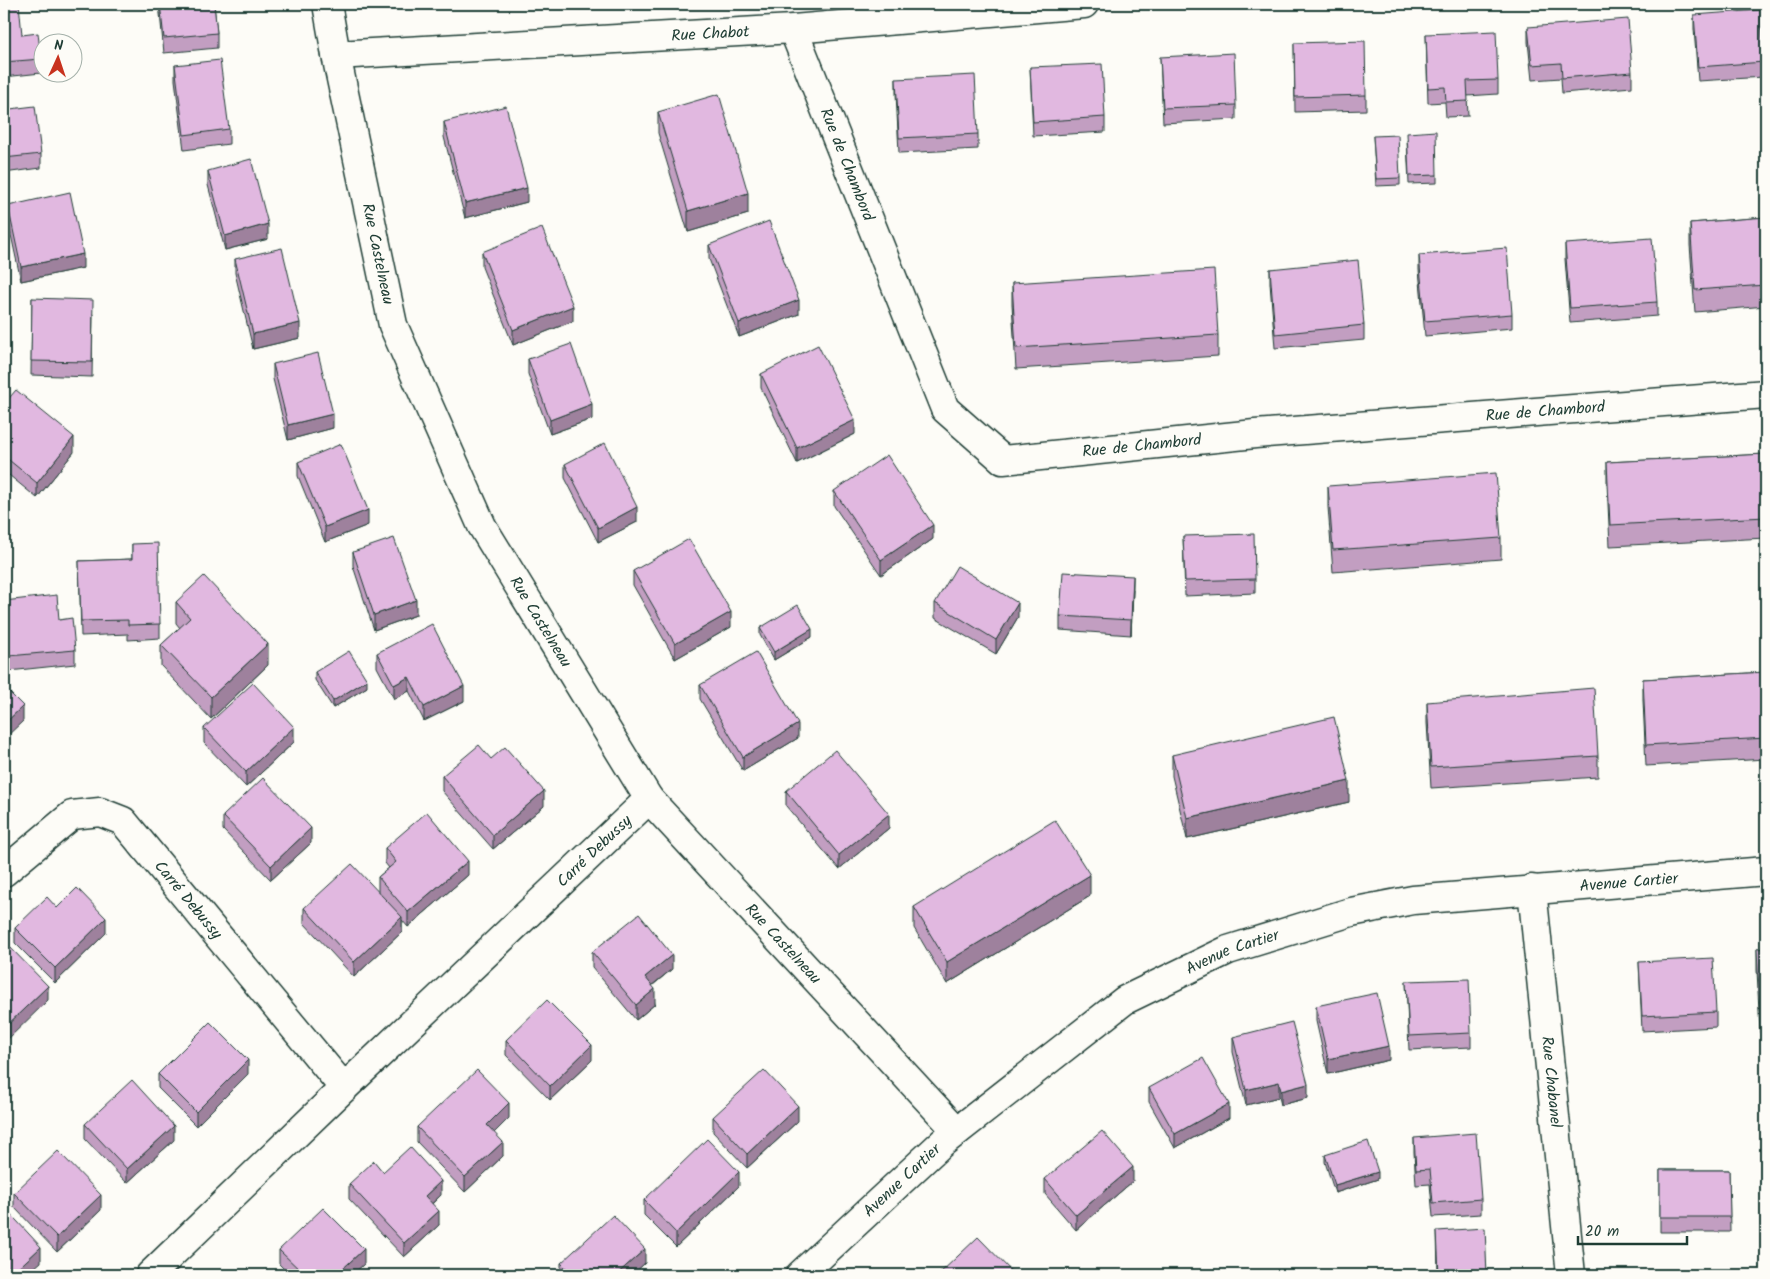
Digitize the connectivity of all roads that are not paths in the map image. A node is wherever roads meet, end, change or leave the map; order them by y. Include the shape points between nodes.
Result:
1 (327, 4) edge
2 (1084, 4) edge
3 (793, 30) junction
4 (336, 55) junction
5 (1766, 394) edge
6 (649, 799) junction
7 (1766, 871) edge
8 (4, 872) edge
9 (1532, 889) junction
10 (344, 1088) junction
11 (957, 1131) junction
12 (150, 1275) edge
13 (800, 1275) edge
14 (1571, 1275) edge

1 - 4 street, Rue Castelneau
2 - 3 street, Rue Chabot
3 - 4 street, Rue Chabot
3 - 5 street, Rue de Chambord via 945,409 1003,460 1255,434
4 - 6 street, Rue Castelneau via 393,325 482,526
6 - 10 street, Carré Debussy
6 - 11 street, Rue Castelneau
7 - 9 street, Avenue Cartier
8 - 10 street, Carré Debussy via 72,815 100,812 122,821
9 - 11 street, Avenue Cartier via 1413,900 1351,912 1228,950 1125,1000
9 - 14 street, Rue Chabanel
10 - 12 street, Carré Debussy
11 - 13 street, Avenue Cartier

